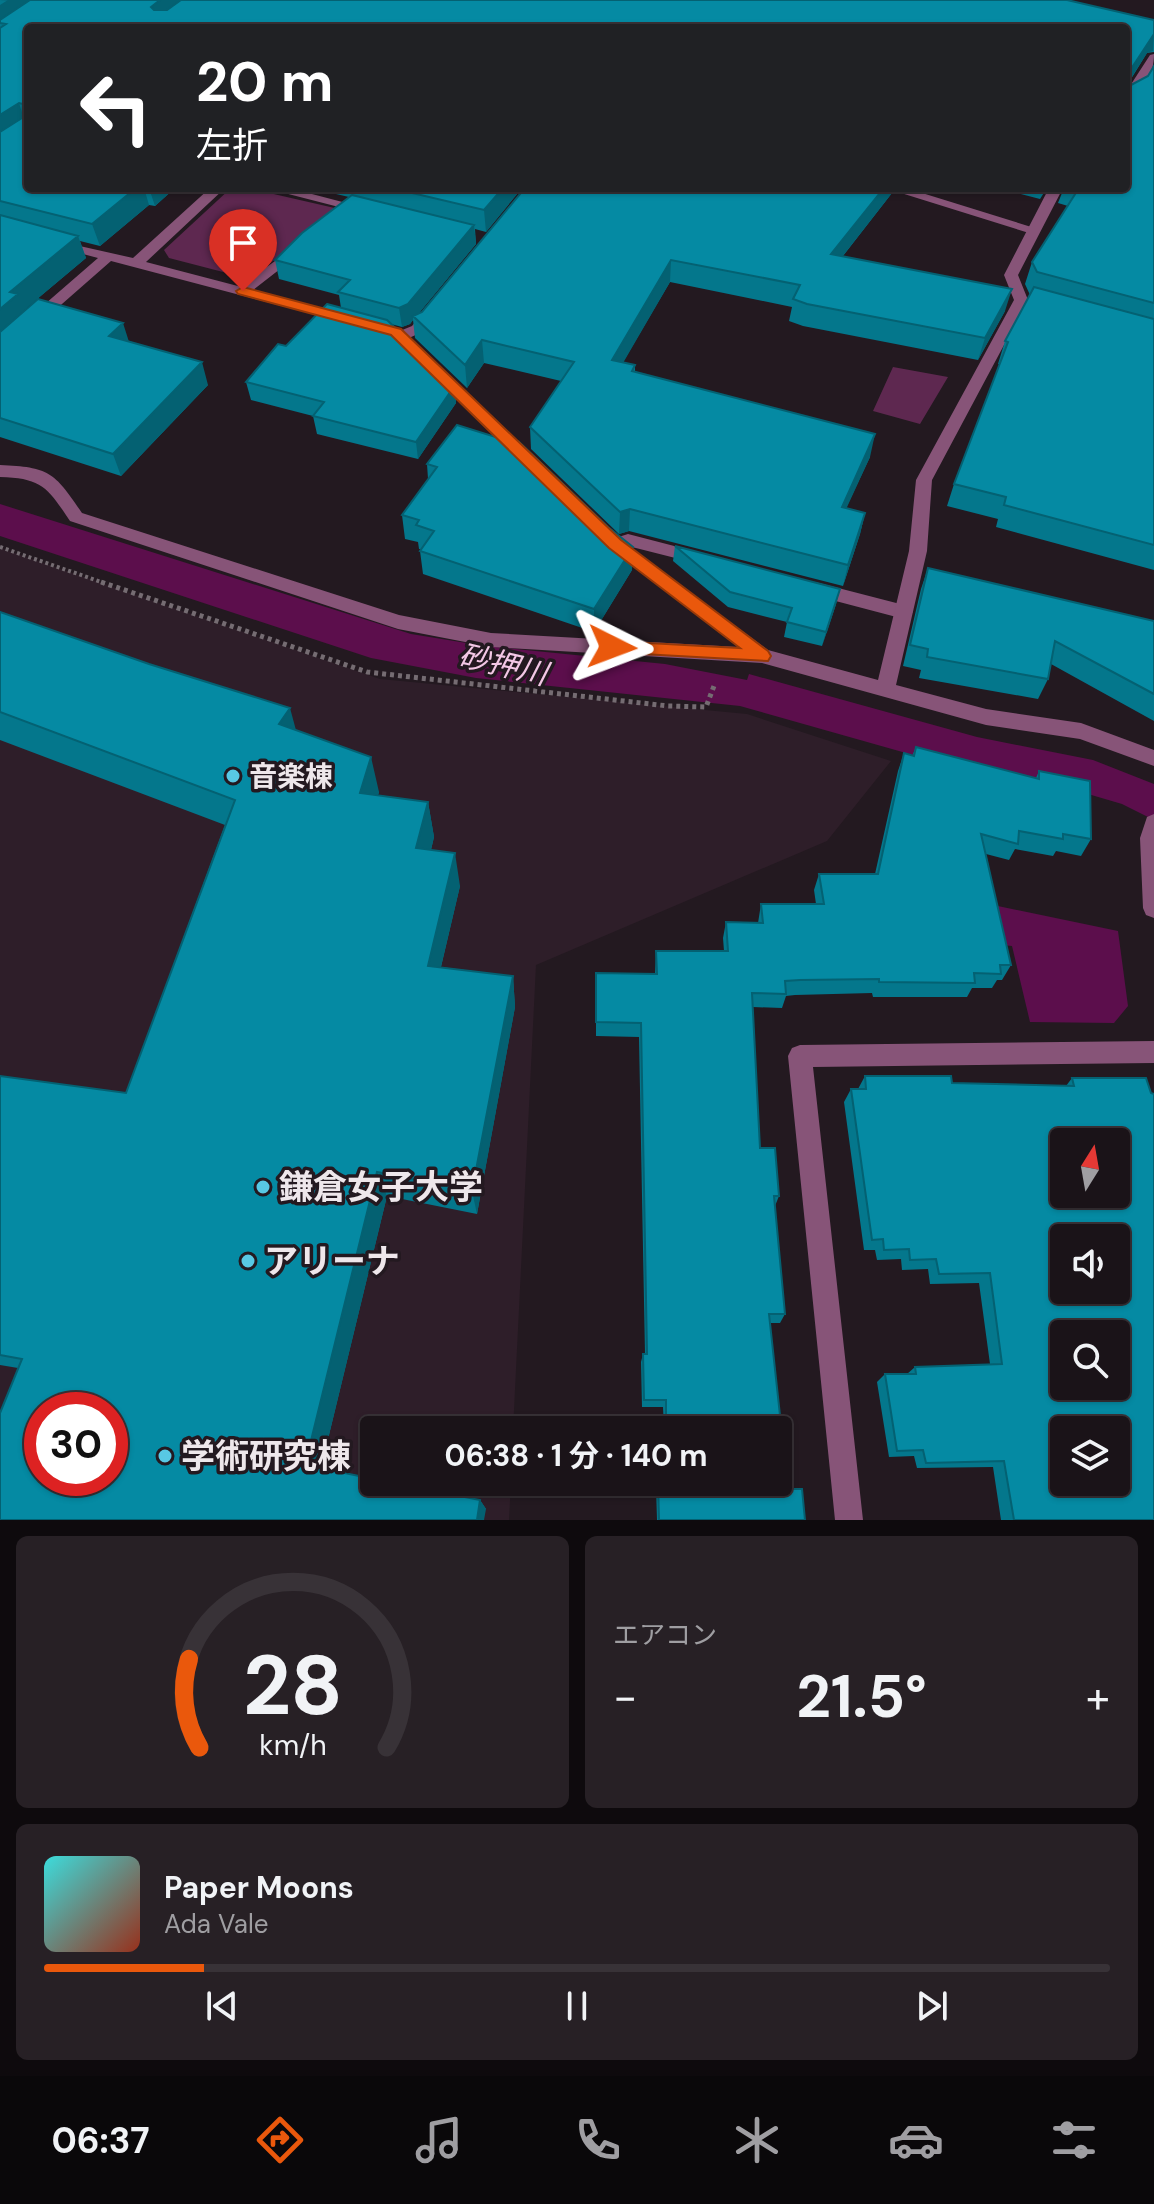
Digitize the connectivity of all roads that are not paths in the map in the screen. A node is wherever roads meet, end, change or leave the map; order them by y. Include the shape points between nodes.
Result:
1 (1153, 62) edge
2 (1130, 94) edge
3 (214, 192) edge
4 (285, 192) edge
5 (906, 192) edge
6 (1054, 192) edge
7 (382, 214) edge
8 (1034, 230) junction
9 (315, 235) edge
10 (41, 238) edge
11 (109, 256) junction
12 (136, 263) junction
13 (243, 291) junction
14 (445, 295) edge
15 (412, 347) junction
16 (0, 351) edge
17 (536, 468) edge
18 (0, 471) edge
19 (720, 564) edge
20 (797, 584) edge
21 (904, 612) junction
22 (762, 656) junction
23 (885, 691) junction
24 (1152, 754) edge
25 (1153, 826) edge
26 (1154, 908) edge
27 (1154, 1052) edge
28 (849, 1520) edge

1 - 2 street
3 - 12 street
4 - 7 street via 345,211
5 - 8 street
6 - 8 street
8 - 21 street via 1011,275 1028,302 924,480 918,551
9 - 13 street
10 - 11 street
11 - 12 street
11 - 16 street
12 - 13 street
13 - 15 street via 373,326
14 - 15 street via 417,329
15 - 17 street
18 - 22 street via 28,472 54,484 76,517 398,622 491,640
19 - 22 street via 609,539
20 - 21 street
21 - 23 street
22 - 23 street
23 - 24 street via 986,717 1081,731
25 - 26 street
27 - 28 street via 800,1056

